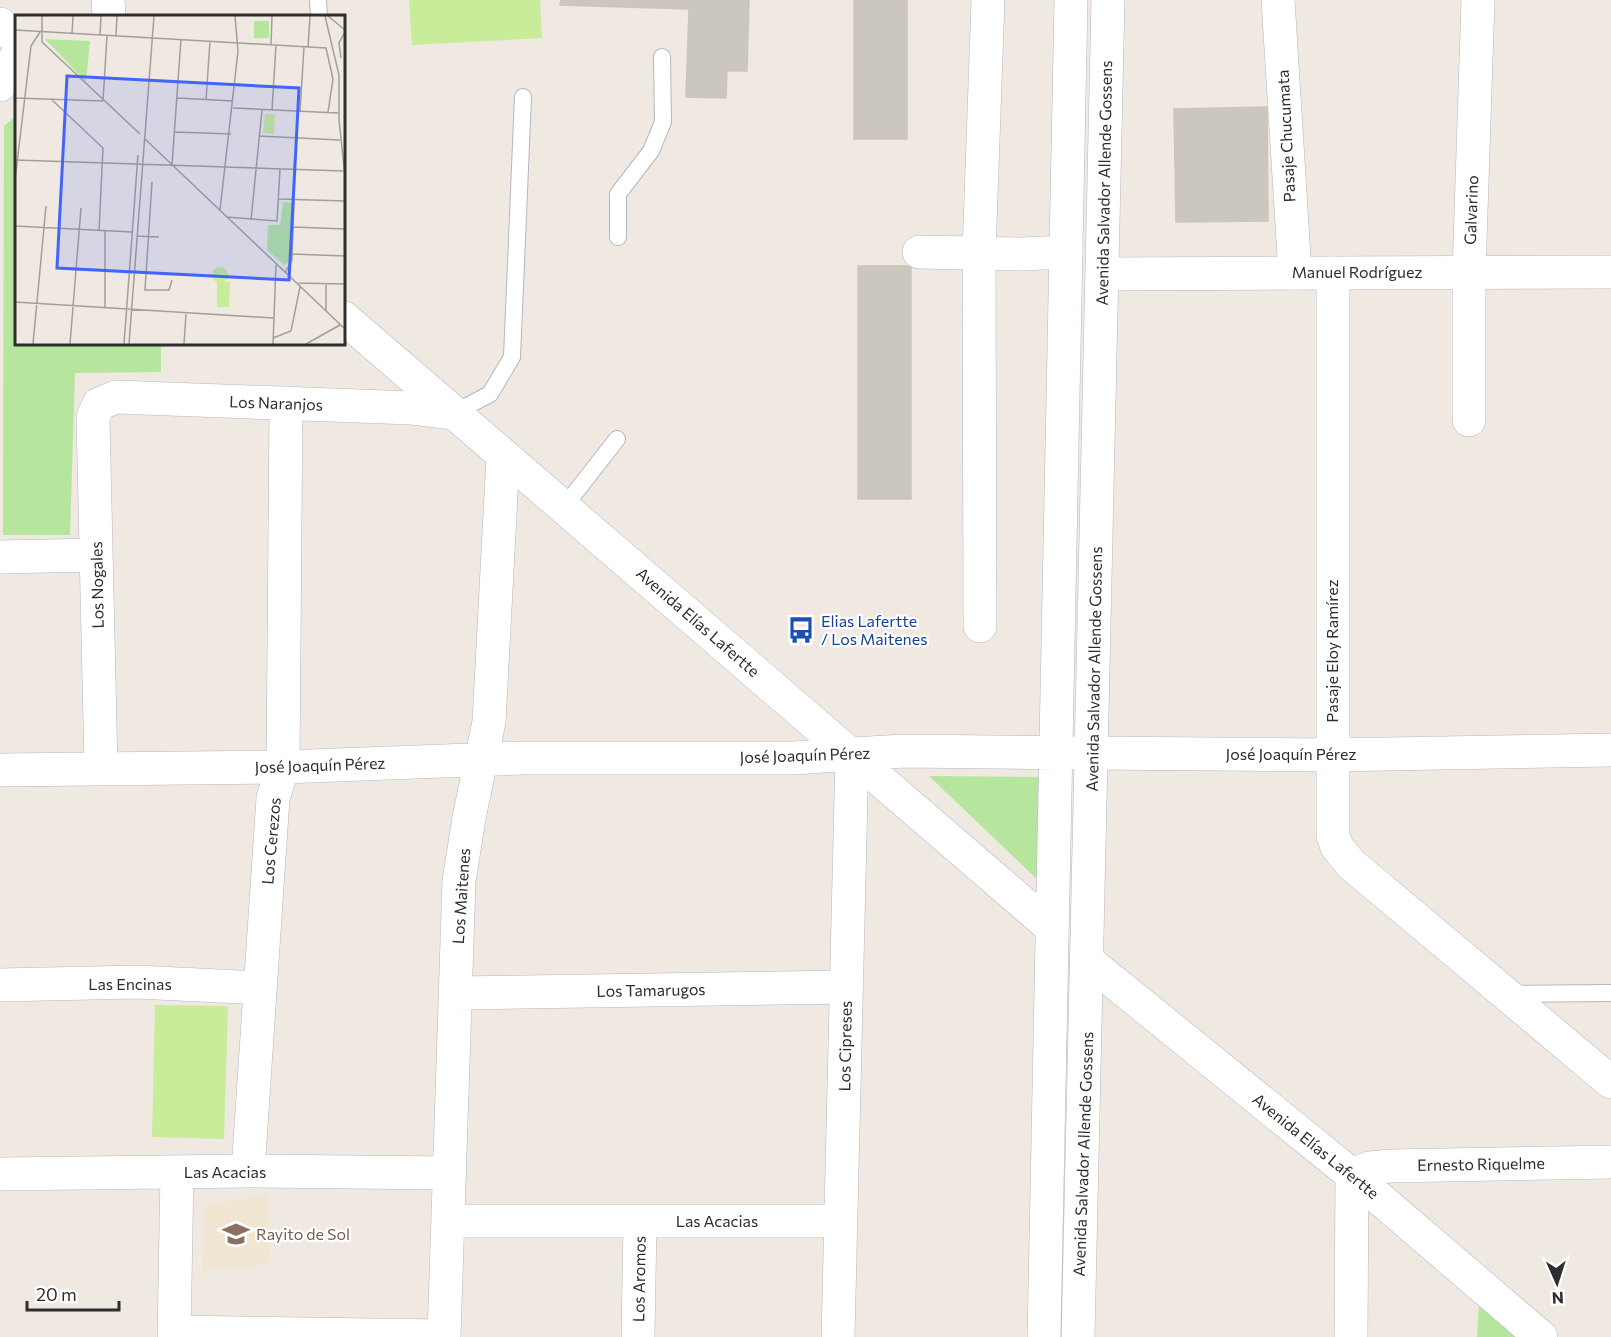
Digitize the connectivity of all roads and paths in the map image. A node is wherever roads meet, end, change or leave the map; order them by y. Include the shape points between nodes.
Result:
1 (108, 0) edge
2 (318, 0) edge
3 (988, 0) edge
4 (1071, 0) edge
5 (1108, 0) edge
6 (1278, 0) edge
7 (1478, 0) edge
8 (109, 15) edge
9 (319, 15) edge
10 (0, 24) edge
11 (15, 37) edge
12 (662, 57) dead end
13 (15, 59) edge
14 (0, 85) edge
15 (523, 97) dead end
16 (618, 237) dead end
17 (919, 252) dead end
18 (1066, 252) junction
19 (979, 253) junction
20 (1469, 272) junction
21 (1611, 272) edge
22 (1103, 273) junction
23 (1294, 273) junction
24 (1333, 273) junction
25 (345, 319) edge
26 (286, 403) junction
27 (99, 404) joint
28 (454, 413) junction
29 (1469, 420) dead end
30 (617, 439) dead end
31 (503, 458) junction
32 (564, 507) junction
33 (96, 555) junction
34 (0, 557) edge
35 (980, 626) dead end
36 (1611, 750) edge
37 (1056, 753) junction
38 (1092, 753) junction
39 (852, 754) junction
40 (1331, 755) junction
41 (481, 760) junction
42 (283, 767) junction
43 (101, 768) junction
44 (0, 770) edge
45 (1052, 928) junction
46 (1088, 961) junction
47 (0, 985) edge
48 (846, 987) junction
49 (260, 988) junction
50 (456, 993) junction
51 (1611, 993) edge
52 (1507, 994) junction
53 (1611, 1082) edge
54 (1611, 1162) edge
55 (248, 1171) junction
56 (177, 1172) junction
57 (450, 1173) junction
58 (0, 1174) edge
59 (1352, 1175) junction
60 (448, 1221) junction
61 (640, 1221) junction
62 (841, 1221) junction
63 (174, 1335) edge
64 (444, 1337) edge
65 (638, 1337) edge
66 (838, 1337) edge
67 (1044, 1337) edge
68 (1078, 1337) edge
69 (1351, 1337) edge
70 (1541, 1337) edge

1 - 8 street
2 - 9 lane
3 - 19 street
4 - 18 street, Avenida Salvador Allende Gossens
5 - 22 street, Avenida Salvador Allende Gossens
6 - 23 street, Pasaje Chucumata
7 - 20 street, Galvarino
10 - 11 street
12 - 16 lane via 663,122 651,151 618,194
13 - 14 street
15 - 28 lane via 512,357 490,394
17 - 19 street
18 - 19 street
18 - 37 street, Avenida Salvador Allende Gossens
19 - 35 street
20 - 21 street, Manuel Rodríguez
20 - 24 street, Manuel Rodríguez
20 - 29 street, Galvarino
22 - 23 street, Manuel Rodríguez
22 - 38 street, Avenida Salvador Allende Gossens
23 - 24 street, Manuel Rodríguez
24 - 40 street, Pasaje Eloy Ramírez
25 - 28 street, Avenida Elías Lafertte
26 - 27 street, Los Naranjos via 116,398
26 - 28 street, Los Naranjos
26 - 42 street, Los Cerezos
27 - 33 street, Los Nogales via 93,417
28 - 31 street, Avenida Elías Lafertte
30 - 32 lane
31 - 32 street, Avenida Elías Lafertte
31 - 41 street, Los Maitenes via 489,722
32 - 39 street, Avenida Elías Lafertte
33 - 34 street
33 - 43 street, Los Nogales
36 - 40 street, José Joaquín Pérez
37 - 38 street, José Joaquín Pérez
37 - 39 street, José Joaquín Pérez
37 - 45 street, Avenida Salvador Allende Gossens
38 - 40 street, José Joaquín Pérez
38 - 46 street, Avenida Salvador Allende Gossens
39 - 41 street, José Joaquín Pérez via 794,758
39 - 45 street, Avenida Elías Lafertte
39 - 48 street, Los Cipreses
40 - 52 street, Pasaje Eloy Ramírez via 1332,824 1343,856
41 - 42 street, José Joaquín Pérez
41 - 50 street, Los Maitenes via 459,881
42 - 43 street, José Joaquín Pérez
42 - 49 street, Los Cerezos via 273,798
43 - 44 street, José Joaquín Pérez
45 - 67 street, Avenida Salvador Allende Gossens
46 - 59 street, Avenida Elías Lafertte
46 - 68 street, Avenida Salvador Allende Gossens
47 - 49 street, Las Encinas via 137,982
48 - 50 street, Los Tamarugos
48 - 62 street, Los Cipreses
49 - 55 street, Los Cerezos
50 - 57 street, Los Maitenes
51 - 52 lane
52 - 53 street, Pasaje Eloy Ramírez
54 - 59 street, Ernesto Riquelme via 1381,1166
55 - 56 street, Las Acacias
55 - 57 street, Las Acacias
56 - 58 street, Las Acacias
56 - 63 street
57 - 60 street, Los Maitenes
59 - 69 street
59 - 70 street, Avenida Elías Lafertte
60 - 61 street, Las Acacias
60 - 64 street, Los Maitenes
61 - 62 street, Las Acacias
61 - 65 street, Los Aromos
62 - 66 street, Los Cipreses
63 - 64 street

